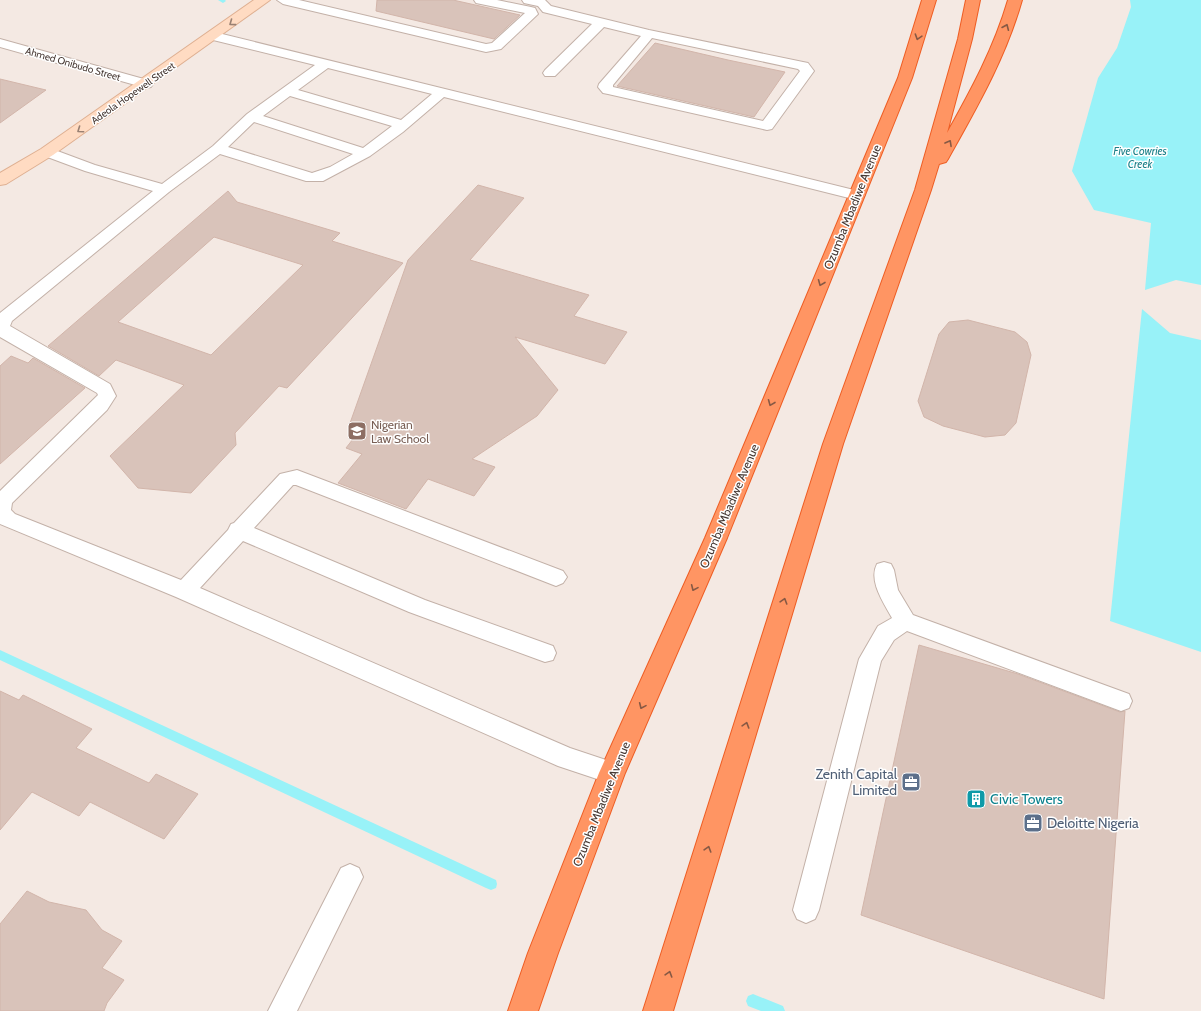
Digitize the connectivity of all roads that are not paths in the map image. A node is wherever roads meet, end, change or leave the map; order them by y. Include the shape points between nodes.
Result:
1 (263, 0) edge
2 (283, 0) edge
3 (480, 0) edge
4 (528, 0) edge
5 (929, 0) edge
6 (972, 0) edge
7 (1015, 0) edge
8 (349, 4) dead end
9 (338, 13) junction
10 (601, 22) junction
11 (649, 34) junction
12 (214, 36) junction
13 (0, 43) edge
14 (325, 64) junction
15 (550, 73) dead end
16 (146, 84) junction
17 (288, 91) junction
18 (441, 93) junction
19 (252, 117) junction
20 (403, 125) junction
21 (218, 149) junction
22 (47, 152) junction
23 (365, 153) junction
24 (0, 180) edge
25 (164, 189) junction
26 (923, 190) junction
27 (857, 195) junction
28 (238, 530) junction
29 (884, 570) dead end
30 (556, 576) dead end
31 (184, 591) junction
32 (905, 621) junction
33 (545, 653) dead end
34 (1121, 701) dead end
35 (612, 774) junction
36 (350, 877) dead end
37 (806, 910) dead end
38 (282, 1011) edge
39 (524, 1011) edge
40 (658, 1011) edge

1 -> 12 street, Adeola Hopewell Street
2 - 9 lane
3 - 9 lane via 531,11 532,14 496,46 486,48
4 - 10 lane via 542,3 547,9
5 -> 27 highway, Ozumba Mbadiwe Avenue via 905,78
6 - 26 highway via 965,39
26 -> 7 highway via 984,81 1012,15
8 - 9 lane
10 - 11 lane
10 - 15 lane
11 - 11 lane via 803,66 807,71 767,126 608,90 606,84
12 - 14 lane
12 - 16 street, Adeola Hopewell Street
13 - 16 street, Ahmed Onibudo Street
14 - 17 lane
14 - 18 lane
16 -> 22 street, Adeola Hopewell Street
17 - 19 lane
17 - 20 lane
18 - 20 lane
18 - 27 lane
19 - 21 lane
19 - 23 lane
20 - 23 lane
21 - 23 lane via 311,178 326,174
21 - 25 lane
22 - 24 street, Adeola Hopewell Street
22 - 25 lane via 90,168
25 - 31 lane via 5,318 1,326 4,332 104,389 107,396 3,500 1,511 8,520
40 -> 26 highway via 833,444
27 -> 35 highway, Ozumba Mbadiwe Avenue via 716,538
28 - 30 lane via 287,479 298,477
28 - 31 lane
28 - 33 lane via 417,606
29 - 32 lane via 888,591
31 - 35 lane via 566,758
32 - 34 lane
32 - 37 lane via 886,632 870,660
35 - 39 highway, Ozumba Mbadiwe Avenue via 543,953
36 - 38 lane

